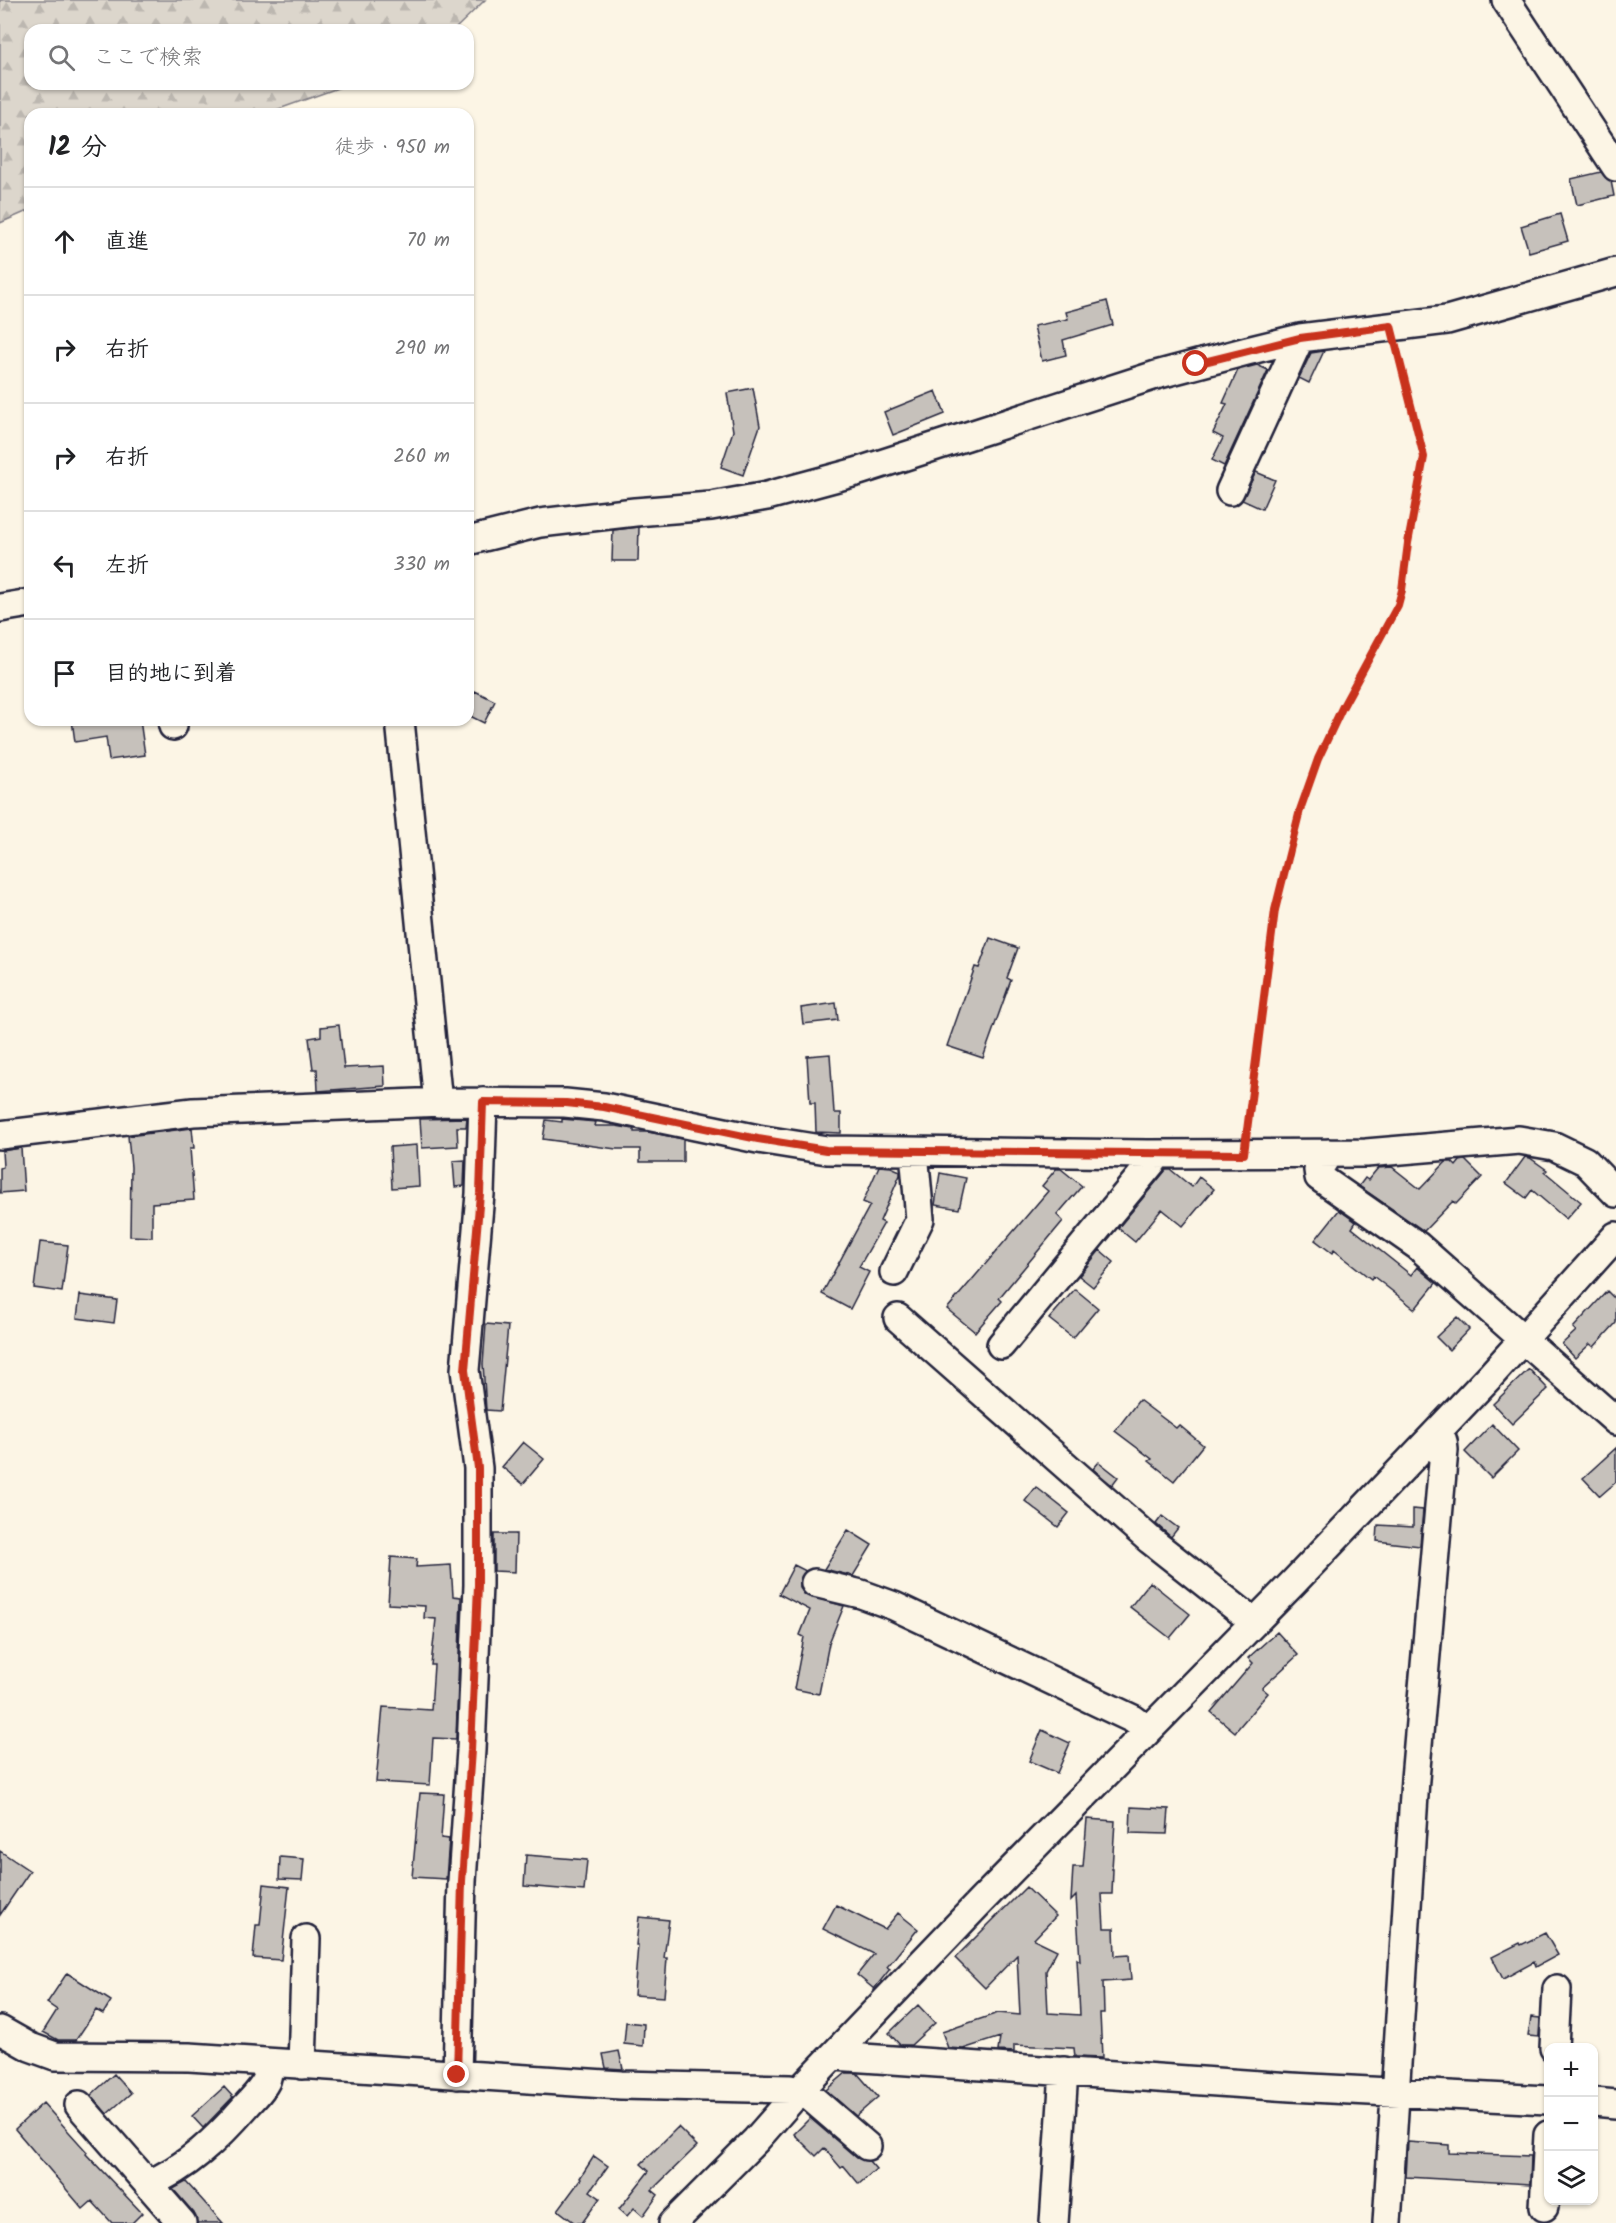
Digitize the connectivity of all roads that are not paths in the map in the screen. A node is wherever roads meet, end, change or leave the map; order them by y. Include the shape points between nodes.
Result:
1 (1506, 0) edge
2 (1616, 167) edge
3 (1616, 272) edge
4 (1300, 338) junction
5 (1230, 490) dead end
6 (474, 540) edge
7 (24, 604) edge
8 (0, 608) edge
9 (401, 726) edge
10 (438, 1102) junction
11 (483, 1102) junction
12 (0, 1135) edge
13 (914, 1152) junction
14 (1329, 1153) junction
15 (1159, 1154) junction
16 (1616, 1193) edge
17 (1616, 1236) edge
18 (894, 1272) dead end
19 (898, 1318) dead end
20 (1524, 1339) junction
21 (1001, 1345) dead end
22 (1616, 1421) edge
23 (1436, 1433) junction
24 (815, 1583) dead end
25 (1254, 1622) junction
26 (1148, 1730) junction
27 (306, 1939) dead end
28 (1557, 1989) dead end
29 (0, 2030) edge
30 (1554, 2043) edge
31 (834, 2056) junction
32 (270, 2063) junction
33 (302, 2065) junction
34 (1064, 2071) junction
35 (457, 2075) junction
36 (799, 2091) junction
37 (1395, 2092) junction
38 (1544, 2100) edge
39 (1598, 2102) edge
40 (1616, 2104) edge
41 (79, 2105) dead end
42 (867, 2146) dead end
43 (1547, 2151) edge
44 (148, 2184) junction
45 (1544, 2206) dead end
46 (182, 2223) edge
47 (673, 2223) edge
48 (1054, 2223) edge
49 (1387, 2223) edge

1 - 2 street
3 - 4 street via 1446,320
4 - 5 street
4 - 6 street via 1156,375 814,485 711,506 540,523
7 - 8 street
9 - 10 street
10 - 11 street
10 - 12 street via 193,1112
11 - 13 street via 604,1107 826,1150
11 - 35 street via 480,1194 465,1370 478,1468 478,1562
13 - 15 street
13 - 18 street via 920,1218
14 - 15 street
14 - 16 street via 1519,1140 1554,1146 1585,1161
14 - 20 street via 1318,1170 1319,1177 1418,1246
15 - 21 street
17 - 20 street
19 - 25 street via 1150,1540
20 - 22 street
20 - 23 street
23 - 25 street
23 - 37 street via 1444,1450 1415,1779
24 - 26 street via 894,1606 1134,1719
25 - 26 street
26 - 31 street
27 - 33 street
28 - 30 street
29 - 32 street via 55,2056 189,2057
31 - 34 street
31 - 36 street
32 - 33 street
32 - 44 street via 259,2091 230,2124 192,2158 166,2177
33 - 35 street
34 - 37 street
34 - 48 street
35 - 36 street
36 - 42 street
36 - 47 street
37 - 38 street
37 - 49 street
39 - 40 street
41 - 44 street
43 - 45 street
44 - 46 street

